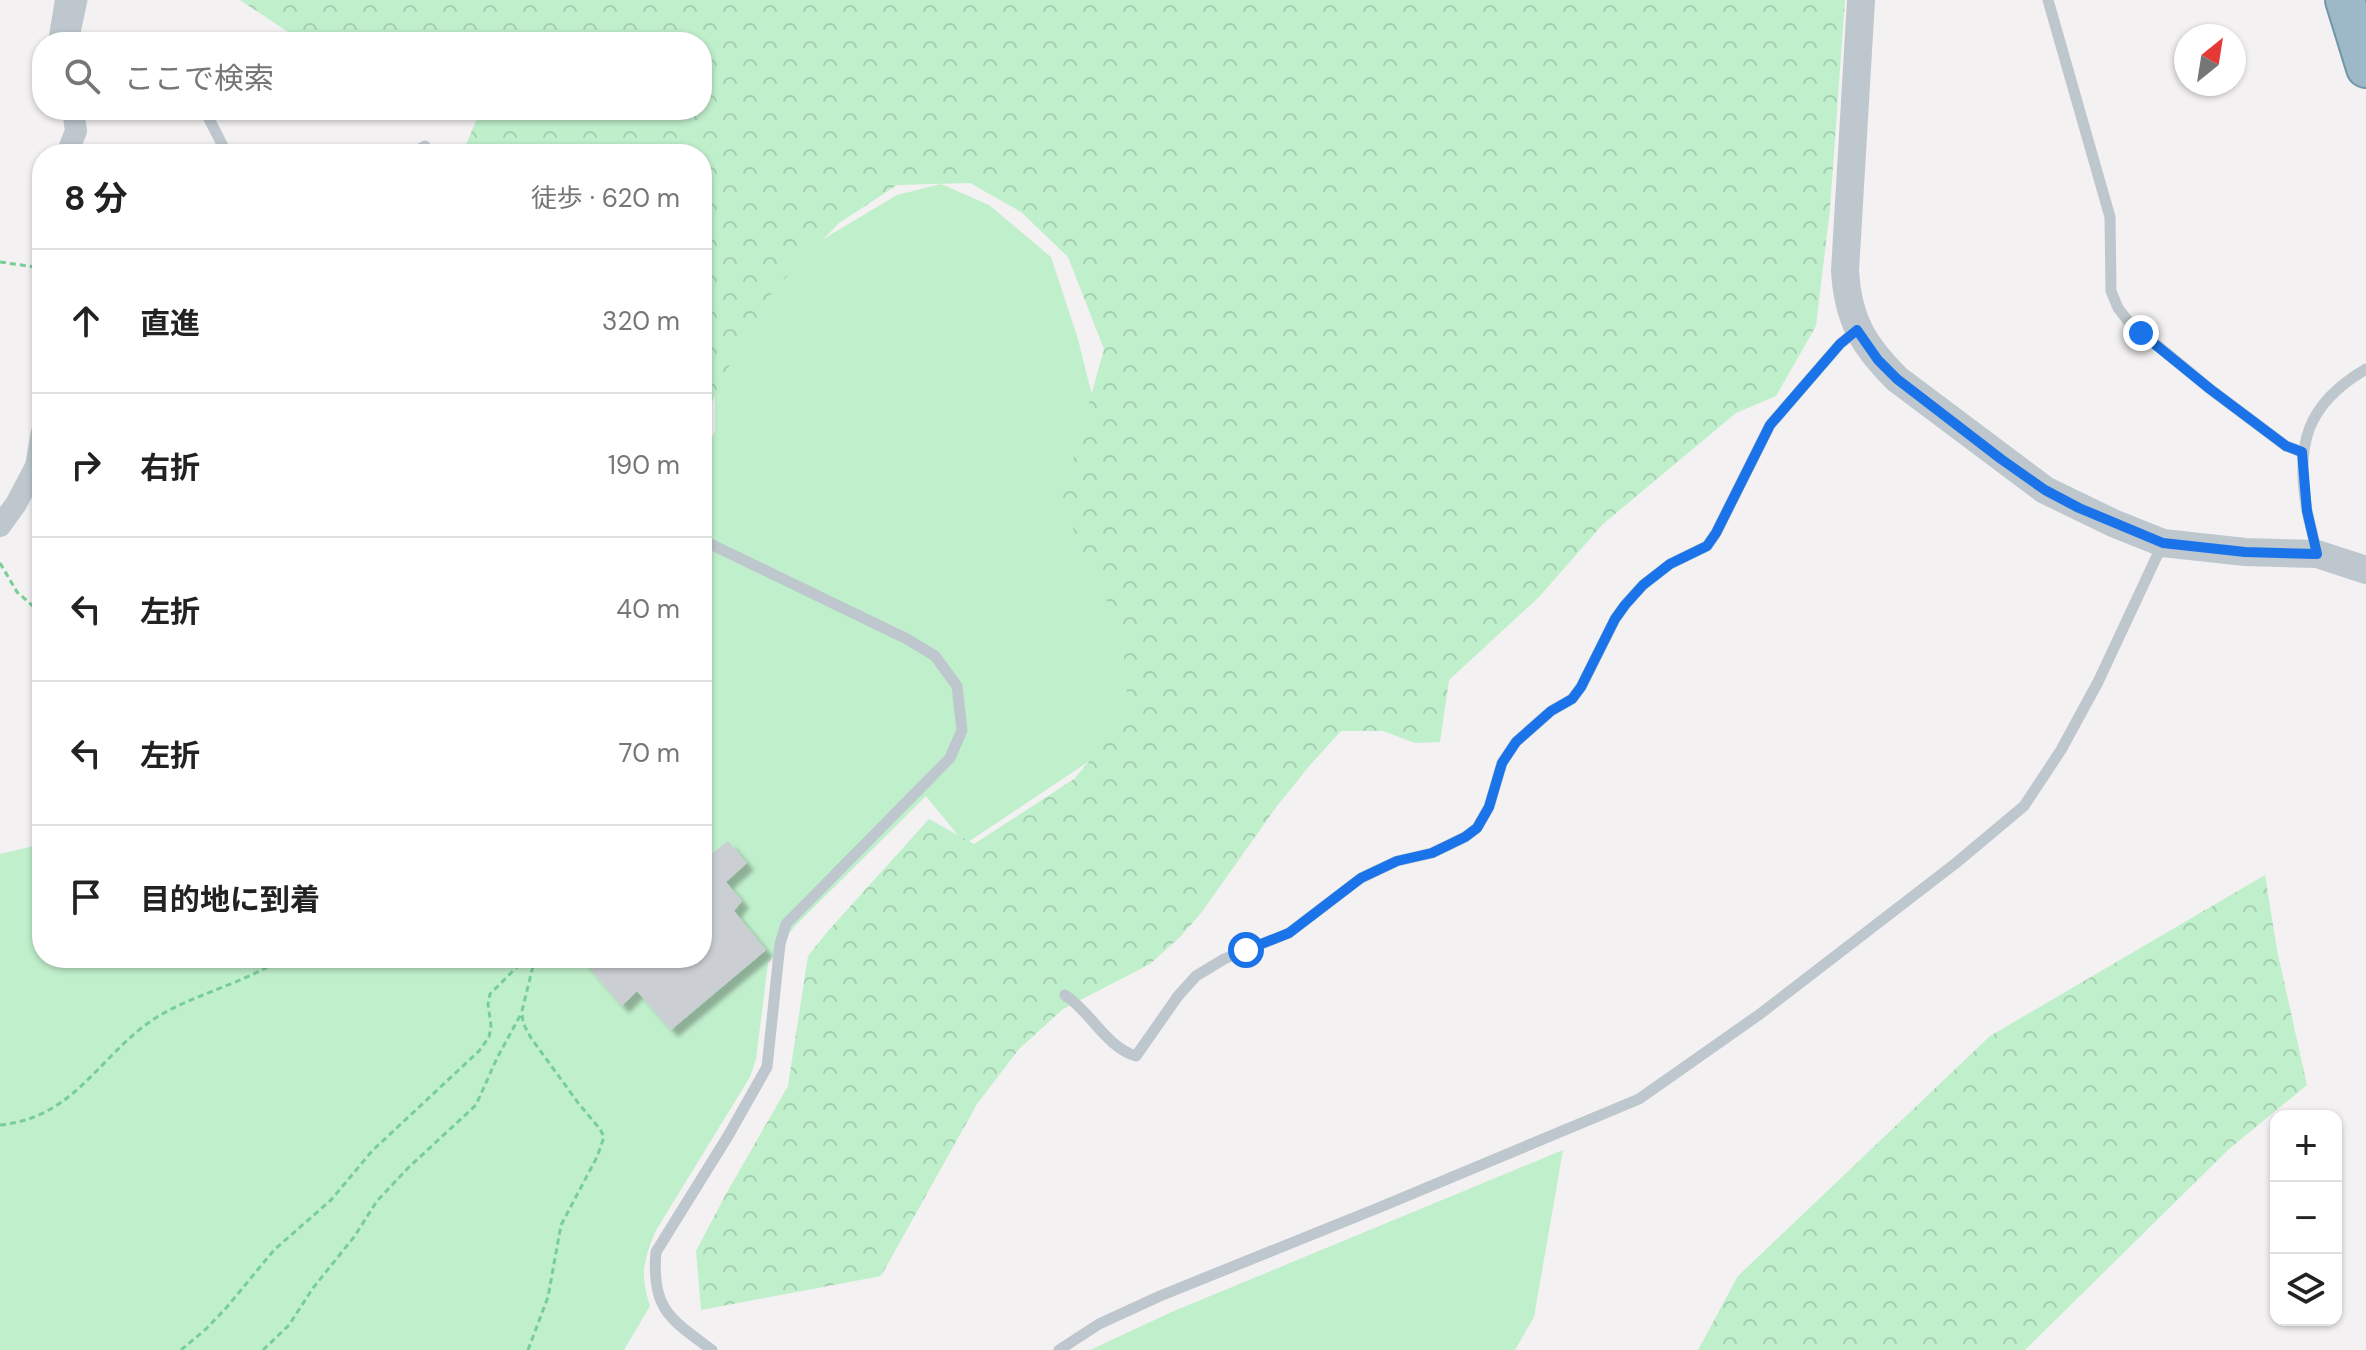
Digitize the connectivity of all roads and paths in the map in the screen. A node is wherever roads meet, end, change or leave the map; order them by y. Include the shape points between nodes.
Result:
1 (66, 0) edge
2 (82, 0) edge
3 (1861, 0) edge
4 (2048, 0) edge
5 (2345, 0) edge
6 (59, 32) edge
7 (75, 32) edge
8 (2366, 68) edge
9 (74, 120) edge
10 (210, 120) edge
11 (71, 144) edge
12 (222, 144) edge
13 (0, 262) edge
14 (32, 267) edge
15 (1857, 330) junction
16 (2366, 369) edge
17 (2302, 452) junction
18 (32, 474) edge
19 (0, 526) edge
20 (2163, 543) junction
21 (712, 545) edge
22 (2317, 554) junction
23 (0, 563) edge
24 (2366, 570) edge
25 (32, 605) edge
26 (267, 968) edge
27 (516, 968) edge
28 (533, 968) edge
29 (1065, 995) dead end
30 (522, 1011) junction
31 (0, 1125) edge
32 (181, 1350) edge
33 (263, 1350) edge
34 (528, 1350) edge
35 (712, 1350) edge
36 (1059, 1350) edge

1 - 6 street
2 - 7 lane
3 - 15 street via 1845,271 1846,299
4 - 17 lane via 2110,217 2111,291 2118,308 2210,389 2286,446
5 - 8 highway
9 - 11 street
10 - 12 lane
13 - 14 path
15 - 20 street via 1897,379 2045,490
15 - 29 lane via 1770,425 1707,546 1643,585 1615,619 1572,699 1516,742 1502,763 1477,828 1432,853 1397,861 1361,878 1289,933 1196,976 1136,1056 1119,1048
16 - 17 lane via 2320,408
17 - 22 lane
18 - 19 street
20 - 22 street
20 - 36 lane via 2083,709 2024,806 1760,1014 1639,1099 1160,1296 1099,1324
21 - 35 lane via 935,656 957,686 962,730 950,758 786,924 767,1067 656,1252 660,1301 670,1317
22 - 24 street
23 - 25 path
26 - 31 path via 179,1005 145,1025 63,1101 35,1118
27 - 32 path via 490,994 489,1037 479,1051 372,1151 331,1200 274,1250 227,1307
28 - 30 path
30 - 33 path via 476,1105 377,1201 289,1325
30 - 34 path via 531,1038 604,1137 561,1225 548,1297

